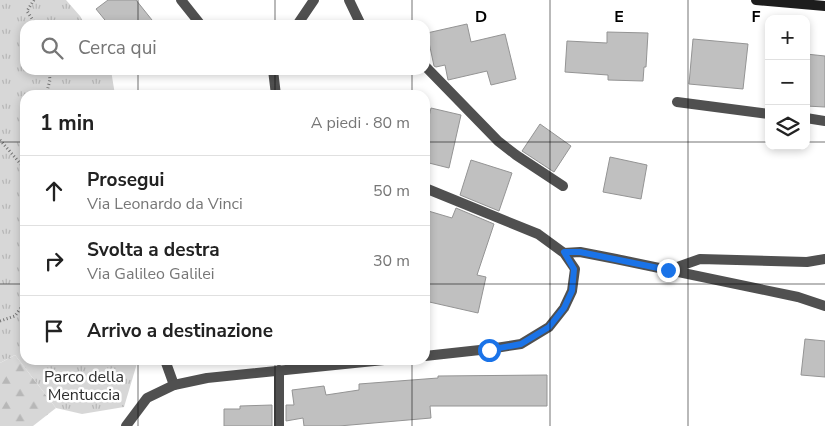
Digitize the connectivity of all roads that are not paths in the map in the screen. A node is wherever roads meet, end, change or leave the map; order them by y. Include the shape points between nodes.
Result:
1 (181, 0) edge
2 (314, 0) edge
3 (349, 0) edge
4 (756, 0) edge
5 (825, 6) edge
6 (197, 20) edge
7 (300, 20) edge
8 (359, 20) edge
9 (430, 71) edge
10 (273, 75) edge
11 (275, 90) edge
12 (677, 102) dead end
13 (765, 113) edge
14 (810, 119) edge
15 (825, 121) edge
16 (563, 186) dead end
17 (430, 190) edge
18 (564, 252) junction
19 (825, 259) edge
20 (668, 270) junction
21 (825, 306) edge
22 (430, 356) edge
23 (167, 365) edge
24 (332, 365) edge
25 (279, 370) junction
26 (174, 385) junction
27 (126, 426) edge
28 (280, 426) edge

1 - 6 street
2 - 7 street
3 - 8 street
4 - 5 main road
9 - 16 street via 498,141
10 - 11 street
12 - 13 street
14 - 15 street
17 - 18 street via 538,234
18 - 20 street via 580,252
18 - 22 street via 574,269 572,291 549,327 521,344
19 - 20 street via 807,262 700,259
20 - 21 street via 798,297
23 - 26 street
24 - 25 street
25 - 26 street
25 - 28 street
26 - 27 street via 147,398

